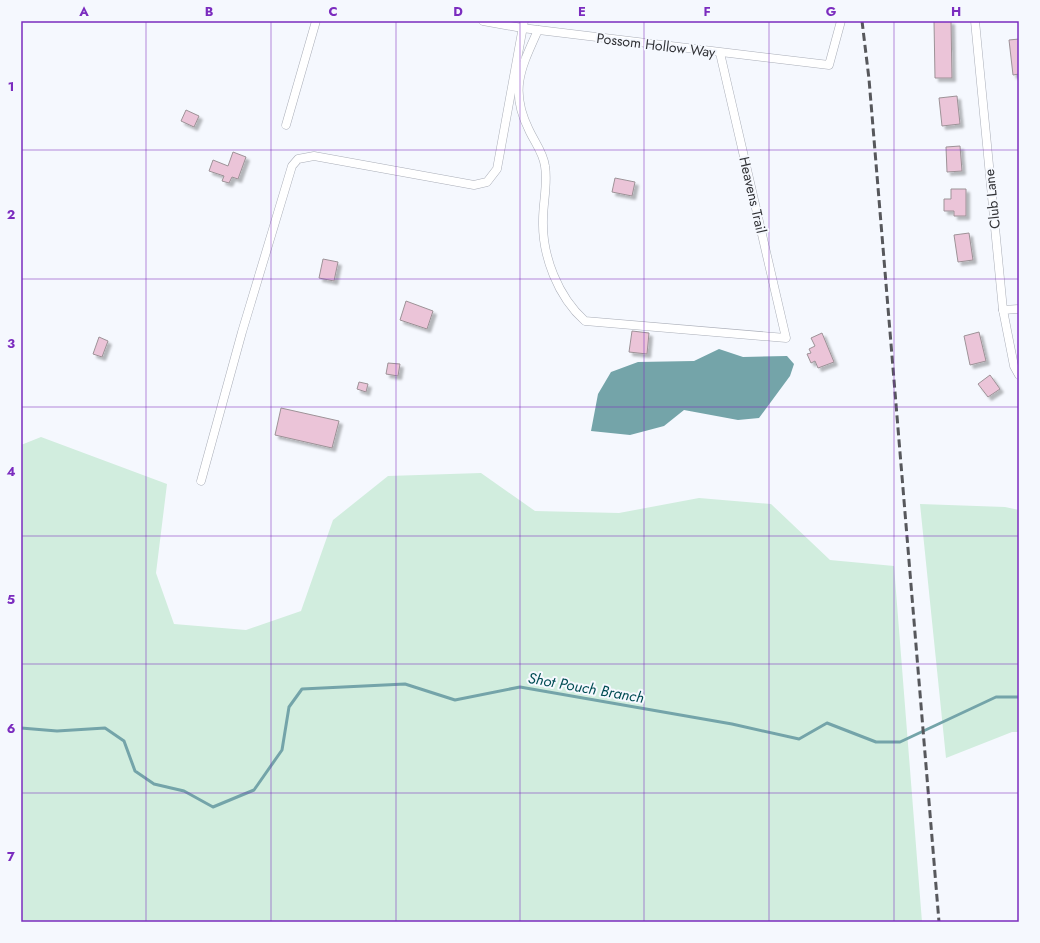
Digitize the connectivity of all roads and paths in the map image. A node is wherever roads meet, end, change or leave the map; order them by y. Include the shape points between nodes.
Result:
1 (316, 21) edge
2 (483, 21) edge
3 (841, 21) edge
4 (975, 21) edge
5 (523, 25) edge
6 (538, 30) junction
7 (720, 53) junction
8 (286, 125) dead end
9 (1019, 309) edge
10 (1004, 310) junction
11 (1019, 375) edge
12 (201, 481) dead end

1 - 8 street
2 - 5 street, Possom Hollow Way
3 - 7 street, Possom Hollow Way via 829,65
4 - 10 street, Club Lane
5 - 6 street, Possom Hollow Way
5 - 12 street via 496,169 487,182 474,185 314,156 298,158 292,166
6 - 7 street, Possom Hollow Way
6 - 7 street, Heavens Trail via 524,63 518,86 518,103 523,119 544,157 545,246 561,293 578,315 585,321 786,338
9 - 10 street
10 - 11 street, Club Lane via 1014,366

